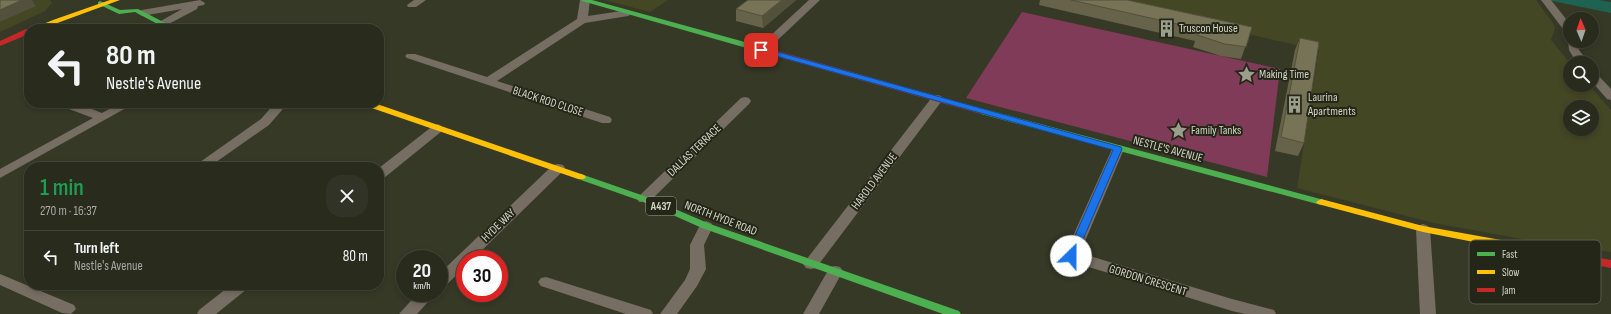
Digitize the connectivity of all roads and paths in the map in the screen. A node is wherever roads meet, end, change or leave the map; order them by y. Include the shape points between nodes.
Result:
1 (94, 0) edge
2 (117, 0) edge
3 (130, 0) edge
4 (585, 0) edge
5 (815, 0) edge
6 (1546, 0) edge
7 (204, 2) edge
8 (104, 6) junction
9 (139, 12) junction
10 (628, 13) junction
11 (61, 18) junction
12 (582, 20) junction
13 (1563, 22) edge
14 (47, 24) edge
15 (163, 24) joint
16 (24, 34) edge
17 (0, 44) edge
18 (761, 50) junction
19 (411, 56) dead end
20 (489, 81) junction
21 (1599, 83) edge
22 (1611, 96) edge
23 (937, 99) junction
24 (745, 101) dead end
25 (79, 108) edge
26 (120, 108) edge
27 (276, 108) edge
28 (380, 108) edge
29 (104, 117) junction
30 (606, 120) dead end
31 (438, 128) junction
32 (1118, 149) junction
33 (207, 162) edge
34 (558, 168) junction
35 (384, 171) edge
36 (0, 174) edge
37 (644, 199) junction
38 (706, 226) junction
39 (1423, 228) junction
40 (1486, 240) edge
41 (1601, 262) edge
42 (811, 264) junction
43 (1611, 264) edge
44 (835, 272) junction
45 (448, 274) edge
46 (0, 279) edge
47 (546, 282) dead end
48 (24, 285) edge
49 (33, 290) edge
50 (236, 290) edge
51 (419, 302) edge
52 (68, 309) dead end
53 (205, 314) edge
54 (407, 314) edge
55 (645, 314) edge
56 (668, 314) edge
57 (811, 314) edge
58 (955, 314) edge
59 (1268, 314) edge
60 (1428, 314) edge

1 - 8 street
1 - 11 street via 66,12
2 - 8 street
3 - 9 street
4 - 10 street, NESTLE'S AVENUE
4 - 12 street
5 - 18 street
6 - 13 street
7 - 9 street
7 - 15 street
8 - 9 street via 119,12
8 - 11 street
9 - 15 street
10 - 12 street, BLACK ROD CLOSE
10 - 18 street, NESTLE'S AVENUE
11 - 14 street
12 - 20 street, BLACK ROD CLOSE
16 - 17 street
18 - 23 street, NESTLE'S AVENUE
19 - 20 street, BLACK ROD CLOSE
20 - 30 street, BLACK ROD CLOSE
21 - 22 street
23 - 32 street, NESTLE'S AVENUE
23 - 42 street, HAROLD AVENUE
24 - 37 street, DALLAS TERRACE
25 - 29 street
26 - 29 street
27 - 33 street via 265,122
28 - 31 street, NORTH HYDE ROAD / A437
29 - 36 street
31 - 34 street, NORTH HYDE ROAD / A437
31 - 35 street
32 - 39 street, NESTLE'S AVENUE
32 - 59 street, GORDON CRESCENT via 1071,256
34 - 37 street, NORTH HYDE ROAD / A437
34 - 45 street, HYDE WAY
37 - 38 street, NORTH HYDE ROAD / A437
38 - 42 street, NORTH HYDE ROAD / A437
38 - 56 street via 697,245 698,269 692,282
39 - 40 street, NESTLE'S AVENUE
39 - 60 street
41 - 43 street, NESTLE'S AVENUE
42 - 44 street, NORTH HYDE ROAD / A437
44 - 57 street
44 - 58 street, NORTH HYDE ROAD / A437
46 - 48 street
47 - 55 street
49 - 52 street
50 - 53 street
51 - 54 street

